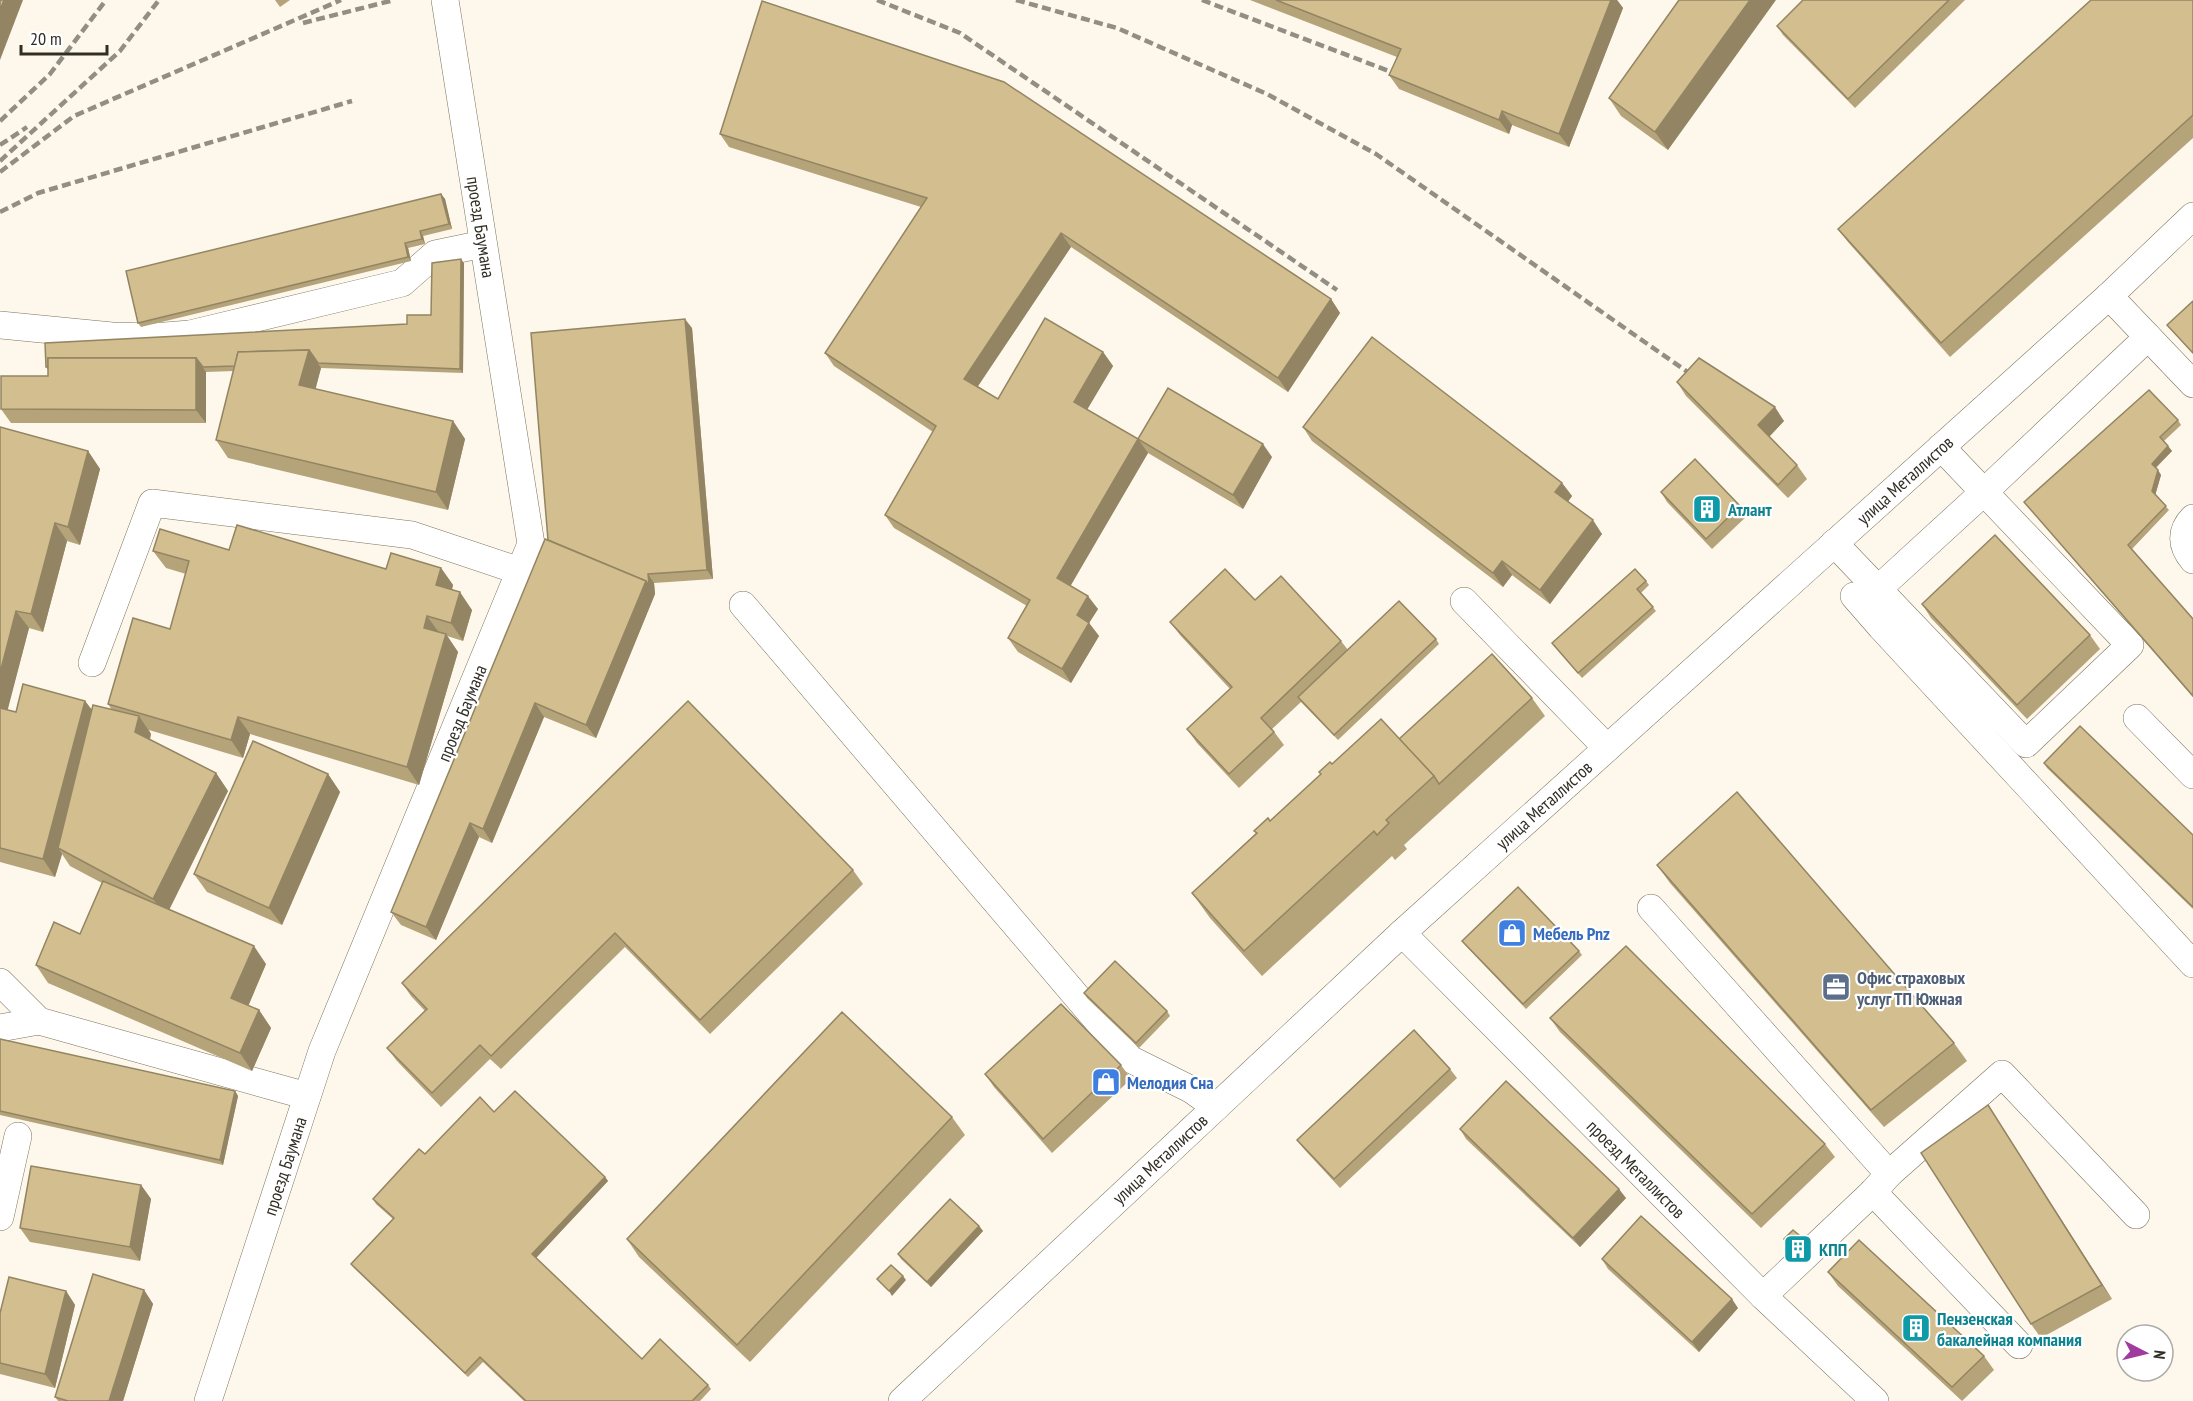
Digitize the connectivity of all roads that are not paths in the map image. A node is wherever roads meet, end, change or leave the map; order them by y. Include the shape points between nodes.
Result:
1 (447, 11) edge
2 (2193, 216) edge
3 (483, 244) junction
4 (2109, 296) junction
5 (0, 325) edge
6 (2148, 337) junction
7 (2193, 384) edge
8 (1941, 447) junction
9 (1984, 492) junction
10 (2193, 518) edge
11 (1834, 543) junction
12 (2193, 560) edge
13 (520, 571) junction
14 (1866, 592) junction
15 (1464, 601) dead end
16 (743, 605) dead end
17 (92, 663) dead end
18 (2137, 718) dead end
19 (1607, 748) junction
20 (2193, 775) edge
21 (1651, 908) dead end
22 (1402, 933) junction
23 (2193, 964) edge
24 (0, 982) edge
25 (39, 1021) junction
26 (0, 1028) edge
27 (307, 1096) junction
28 (1216, 1107) junction
29 (18, 1136) dead end
30 (1881, 1183) junction
31 (2136, 1215) dead end
32 (0, 1217) edge
33 (1763, 1296) junction
34 (2019, 1345) dead end
35 (208, 1401) edge
36 (902, 1401) edge
37 (1875, 1401) edge

1 - 3 street, проезд Баумана
2 - 4 street, улица Металлистов
3 - 5 street via 435,254 402,283 190,334 112,336
3 - 13 street, проезд Баумана via 531,544
4 - 6 street
4 - 8 street, улица Металлистов
6 - 7 street
6 - 9 street
8 - 9 street
8 - 11 street, улица Металлистов
9 - 14 street
9 - 14 street via 2130,645 2026,744
10 - 12 street via 2183,538
11 - 14 street
11 - 19 street, улица Металлистов
13 - 17 street via 412,535 152,503
13 - 27 street, проезд Баумана via 322,1051
14 - 23 street via 1881,627
15 - 19 street
16 - 28 street via 1130,1059 1192,1090
18 - 20 street
19 - 22 street, улица Металлистов
21 - 30 street
22 - 28 street, улица Металлистов
22 - 33 street, проезд Металлистов
24 - 25 street
25 - 26 street
25 - 27 street
27 - 35 street, проезд Баумана
28 - 36 street, улица Металлистов
29 - 32 street
30 - 31 street via 2002,1074
30 - 33 street
30 - 34 street
33 - 37 street, проезд Металлистов

